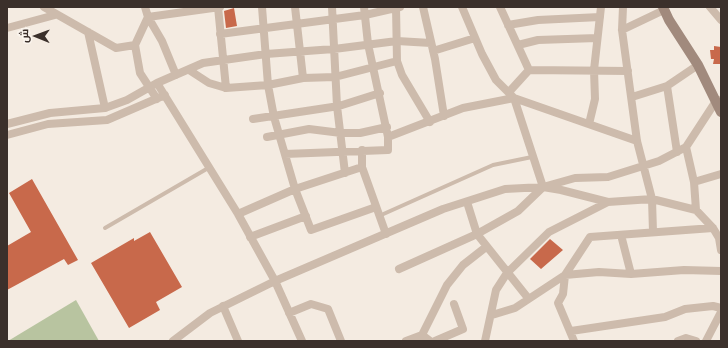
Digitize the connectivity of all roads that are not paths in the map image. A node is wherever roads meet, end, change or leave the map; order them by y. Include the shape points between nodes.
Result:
1 (44, 7) edge
2 (145, 7) edge
3 (219, 7) edge
4 (262, 7) edge
5 (295, 7) edge
6 (332, 7) edge
7 (397, 7) edge
8 (423, 7) edge
9 (462, 7) edge
10 (500, 7) edge
11 (601, 7) edge
12 (623, 7) edge
13 (710, 7) edge
14 (664, 8) edge
15 (365, 11) edge
16 (55, 15) junction
17 (148, 16) junction
18 (600, 17) junction
19 (721, 18) edge
20 (333, 20) junction
21 (297, 23) junction
22 (508, 25) junction
23 (7, 28) edge
24 (263, 28) junction
25 (622, 30) junction
26 (88, 32) junction
27 (220, 34) junction
28 (475, 38) junction
29 (597, 38) junction
30 (397, 41) junction
31 (368, 44) junction
32 (135, 45) junction
33 (518, 45) junction
34 (432, 47) junction
35 (334, 49) junction
36 (300, 52) junction
37 (266, 54) junction
38 (222, 60) junction
39 (397, 61) junction
40 (698, 65) junction
41 (372, 67) junction
42 (189, 70) junction
43 (529, 70) junction
44 (594, 70) junction
45 (628, 72) junction
46 (176, 75) junction
47 (335, 77) junction
48 (303, 78) junction
49 (157, 83) junction
50 (268, 85) junction
51 (667, 86) junction
52 (149, 88) junction
53 (226, 88) junction
54 (380, 93) junction
55 (511, 95) junction
56 (161, 97) junction
57 (632, 97) junction
58 (718, 100) edge
59 (337, 106) junction
60 (104, 108) junction
61 (721, 112) edge
62 (444, 116) junction
63 (274, 117) junction
64 (253, 119) dead end
65 (430, 122) junction
66 (7, 124) edge
67 (589, 124) junction
68 (387, 128) junction
69 (340, 133) junction
70 (7, 135) edge
71 (280, 136) junction
72 (388, 136) junction
73 (267, 137) dead end
74 (637, 141) junction
75 (686, 147) junction
76 (362, 150) junction
77 (342, 151) junction
78 (677, 152) junction
79 (285, 154) junction
80 (532, 157) junction
81 (643, 166) junction
82 (210, 167) junction
83 (362, 167) junction
84 (345, 173) junction
85 (721, 174) edge
86 (694, 182) junction
87 (543, 187) junction
88 (295, 188) junction
89 (652, 199) junction
90 (467, 202) junction
91 (608, 202) junction
92 (376, 207) junction
93 (696, 210) junction
94 (238, 214) junction
95 (306, 216) junction
96 (379, 216) junction
97 (105, 228) dead end
98 (713, 228) junction
99 (653, 232) junction
100 (386, 234) junction
101 (478, 234) junction
102 (621, 235) junction
103 (250, 237) junction
104 (720, 238) edge
105 (486, 247) junction
106 (721, 250) edge
107 (399, 269) dead end
108 (721, 271) edge
109 (507, 274) junction
110 (631, 274) junction
111 (565, 275) junction
112 (275, 281) junction
113 (528, 298) junction
114 (454, 304) dead end
115 (223, 306) junction
116 (721, 308) edge
117 (721, 312) edge
118 (289, 313) junction
119 (492, 315) junction
120 (571, 331) junction
121 (422, 335) junction
122 (173, 341) edge
123 (238, 341) edge
124 (302, 341) edge
125 (341, 341) edge
126 (406, 341) edge
127 (430, 341) edge
128 (435, 341) edge
129 (485, 341) edge
130 (574, 341) edge
131 (678, 341) edge
132 (696, 341) edge
133 (706, 341) edge

1 - 16 street
2 - 17 street
3 - 17 street
3 - 27 street
4 - 24 street
5 - 21 street
6 - 20 street
7 - 15 street
7 - 30 street
8 - 34 street
9 - 28 street
10 - 22 street
11 - 18 street
12 - 25 street
13 - 19 street
14 - 25 street
14 - 40 main road
15 - 20 street
15 - 31 street
16 - 23 street
16 - 26 street
17 - 32 street
17 - 46 street
18 - 22 street via 538,20
18 - 29 street
20 - 21 street
20 - 35 street
21 - 24 street
21 - 36 street
22 - 33 street
24 - 27 street
24 - 37 street
25 - 45 street
26 - 32 street via 116,48
26 - 60 street
27 - 38 street
28 - 34 street
28 - 55 street via 496,80
29 - 33 street via 538,40
29 - 44 street
30 - 31 street
30 - 34 street
30 - 39 street
31 - 35 street
31 - 41 street
32 - 52 street via 140,73
33 - 43 street
34 - 62 street
35 - 36 street
35 - 47 street
36 - 37 street
36 - 48 street
37 - 38 street
37 - 50 street
38 - 42 street via 203,62
38 - 53 street
39 - 41 street
39 - 65 street via 402,75
40 - 51 street
40 - 58 main road
41 - 47 street
41 - 54 street
42 - 46 street
42 - 53 street via 209,83
43 - 44 street
43 - 55 street
44 - 45 street
44 - 67 street via 594,99
45 - 57 street
46 - 49 street
47 - 48 street
47 - 59 street
48 - 50 street
49 - 52 street
49 - 56 street
50 - 53 street
50 - 63 street
51 - 57 street
51 - 78 street
52 - 56 street
52 - 60 street via 127,100
54 - 59 street
54 - 68 street
55 - 62 street
55 - 67 street
55 - 80 street
56 - 70 street via 107,120 48,124
56 - 82 street
57 - 74 street
58 - 61 main road
58 - 75 street
59 - 63 street
59 - 69 street
60 - 66 street via 50,113
62 - 65 street
63 - 64 street
63 - 71 street
65 - 72 street
67 - 74 street
68 - 69 street via 360,133
68 - 72 street
69 - 71 street via 309,130
69 - 77 street
71 - 73 street
71 - 79 street
72 - 76 street via 388,150
74 - 81 street
75 - 78 street
75 - 86 street
76 - 77 street
76 - 83 street
77 - 79 street
77 - 84 street
78 - 81 street
79 - 88 street
80 - 87 street
80 - 96 lane via 493,165
81 - 87 street via 608,177 575,178
81 - 89 street
82 - 94 street
82 - 97 lane
83 - 84 street
83 - 92 street
84 - 88 street
85 - 86 street
86 - 93 street
87 - 90 street via 505,189
87 - 91 street
87 - 101 street via 518,211
88 - 94 street
88 - 95 street
89 - 91 street
89 - 93 street
89 - 99 street
90 - 100 street via 443,209
90 - 101 street
91 - 109 street via 549,232
92 - 95 street via 311,230
92 - 96 street
93 - 98 street
94 - 103 street
95 - 103 street
96 - 100 street
98 - 99 street
98 - 104 street
99 - 102 street
100 - 112 street
101 - 105 street
101 - 107 street
102 - 110 street
102 - 111 street via 590,237
103 - 112 street
104 - 106 street
105 - 109 street
105 - 121 street via 463,265 447,285
108 - 110 street via 684,270
109 - 113 street
109 - 119 street via 496,290
110 - 111 street via 599,272
111 - 113 street
111 - 120 street via 563,294 558,302
112 - 115 street
112 - 118 street
113 - 119 street via 515,308
114 - 128 street via 463,329
115 - 122 street
115 - 123 street
116 - 120 street via 713,306 685,309 665,317
117 - 133 street
118 - 124 street
118 - 125 street via 312,304 328,309
119 - 129 street
120 - 130 street
121 - 126 street
121 - 127 street
131 - 132 street via 686,338

